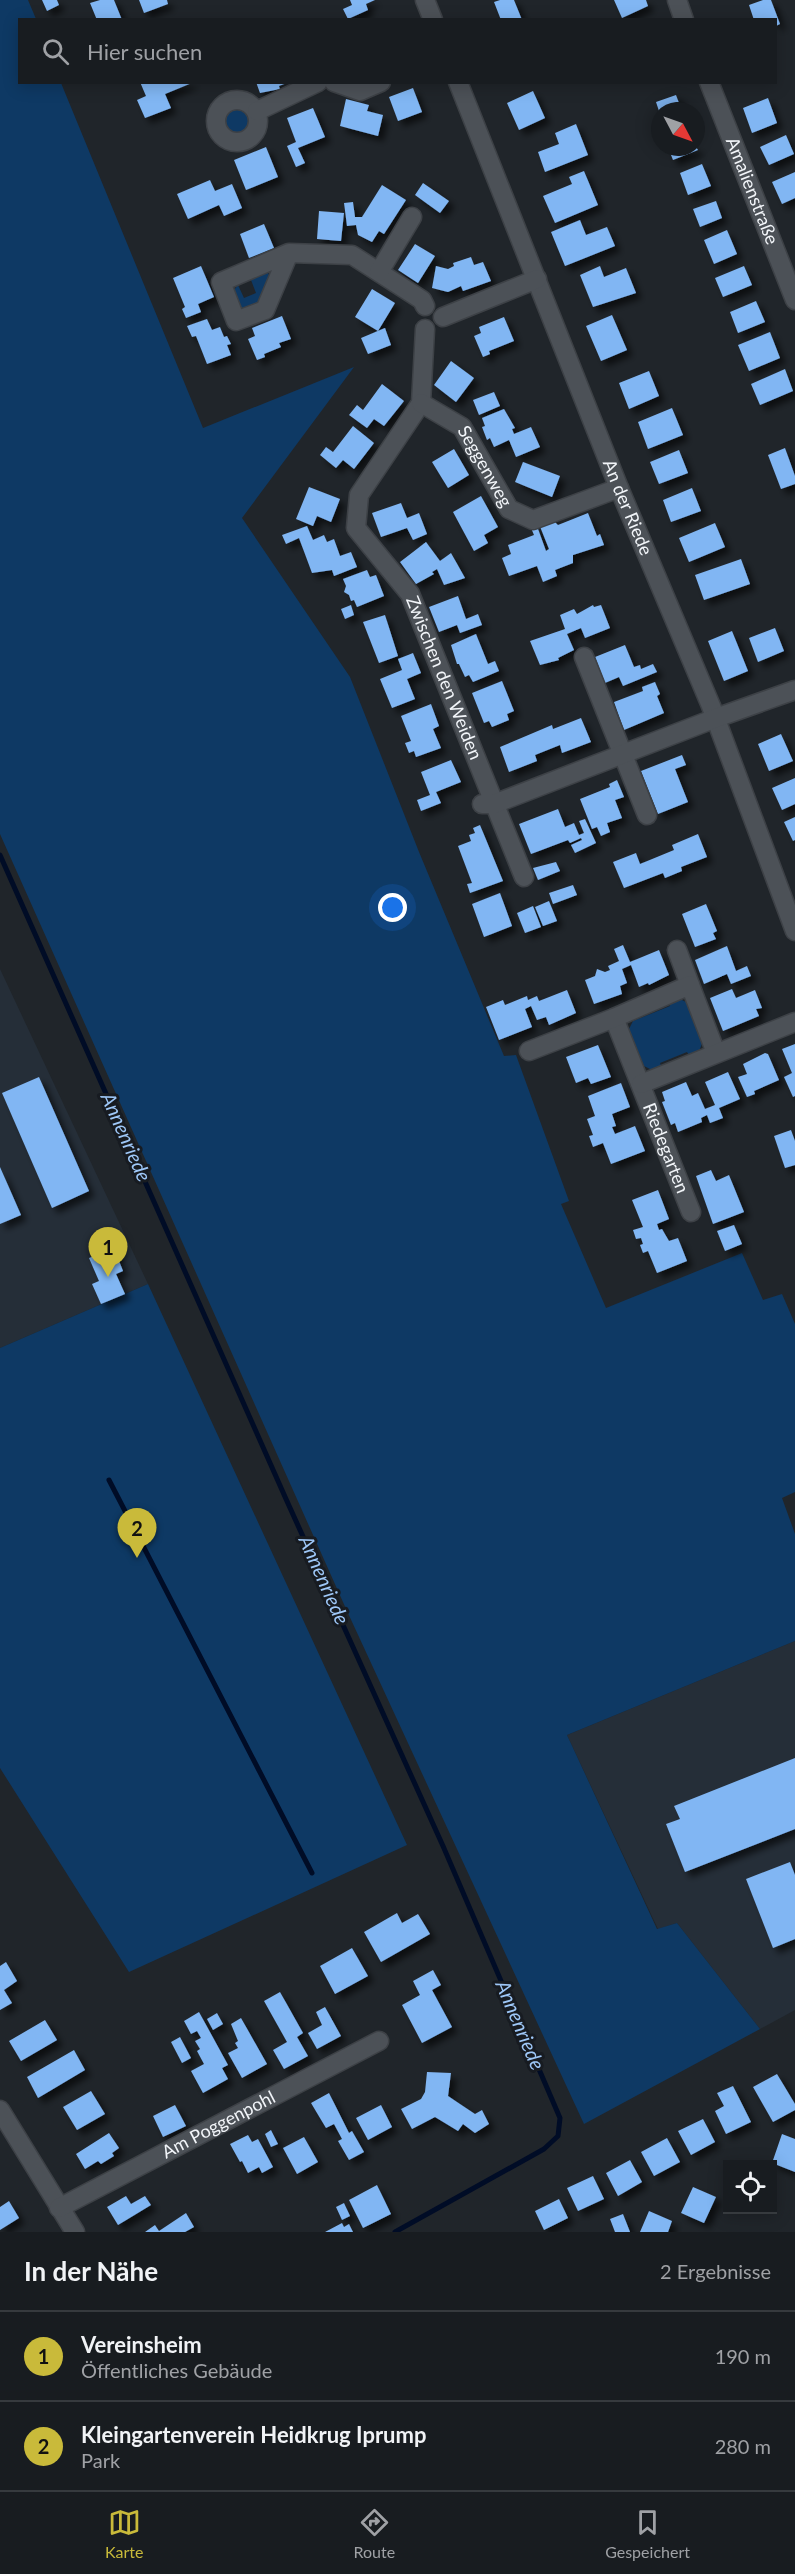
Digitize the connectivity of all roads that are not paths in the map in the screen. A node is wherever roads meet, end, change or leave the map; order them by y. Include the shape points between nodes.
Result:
1 (425, 0) edge
2 (432, 18) edge
3 (314, 84) edge
4 (340, 84) edge
5 (376, 84) edge
6 (459, 84) edge
7 (710, 84) edge
8 (257, 111) dead end
9 (412, 218) dead end
10 (289, 253) dead end
11 (379, 272) junction
12 (537, 279) junction
13 (795, 300) edge
14 (425, 306) junction
15 (443, 317) junction
16 (425, 329) junction
17 (421, 403) junction
18 (619, 488) junction
19 (584, 657) dead end
20 (795, 690) edge
21 (716, 718) junction
22 (623, 753) junction
23 (488, 804) junction
24 (647, 815) dead end
25 (524, 877) dead end
26 (795, 931) edge
27 (677, 950) dead end
28 (690, 985) junction
29 (614, 1018) junction
30 (795, 1022) edge
31 (529, 1051) dead end
32 (716, 1053) junction
33 (641, 1083) junction
34 (691, 1212) dead end
35 (379, 2041) dead end
36 (0, 2110) edge
37 (59, 2208) junction
38 (75, 2232) edge

1 - 2 street
3 - 8 street
4 - 5 street via 360,91
6 - 12 street, An der Riede
7 - 13 street, Amalienstraße
9 - 11 street
10 - 11 street via 352,255
11 - 14 street via 422,300
12 - 15 street
12 - 18 street, An der Riede
14 - 15 street via 437,307
14 - 16 street via 417,317
15 - 16 street via 437,328
16 - 17 street
17 - 18 street, Seggenweg via 462,427 509,509 533,520
17 - 23 street, Zwischen den Weiden via 359,495 356,528 410,594
18 - 21 street, An der Riede
19 - 22 street
20 - 21 street
21 - 22 street
21 - 26 street, An der Riede
22 - 23 street
22 - 24 street
23 - 25 street, Zwischen den Weiden
27 - 28 street
28 - 29 street
28 - 32 street
29 - 31 street
29 - 33 street, Riedegarten
30 - 32 street, Riedegarten
32 - 33 street, Riedegarten
33 - 34 street, Riedegarten
35 - 37 street, Am Poggenpohl
36 - 37 street
37 - 38 street

